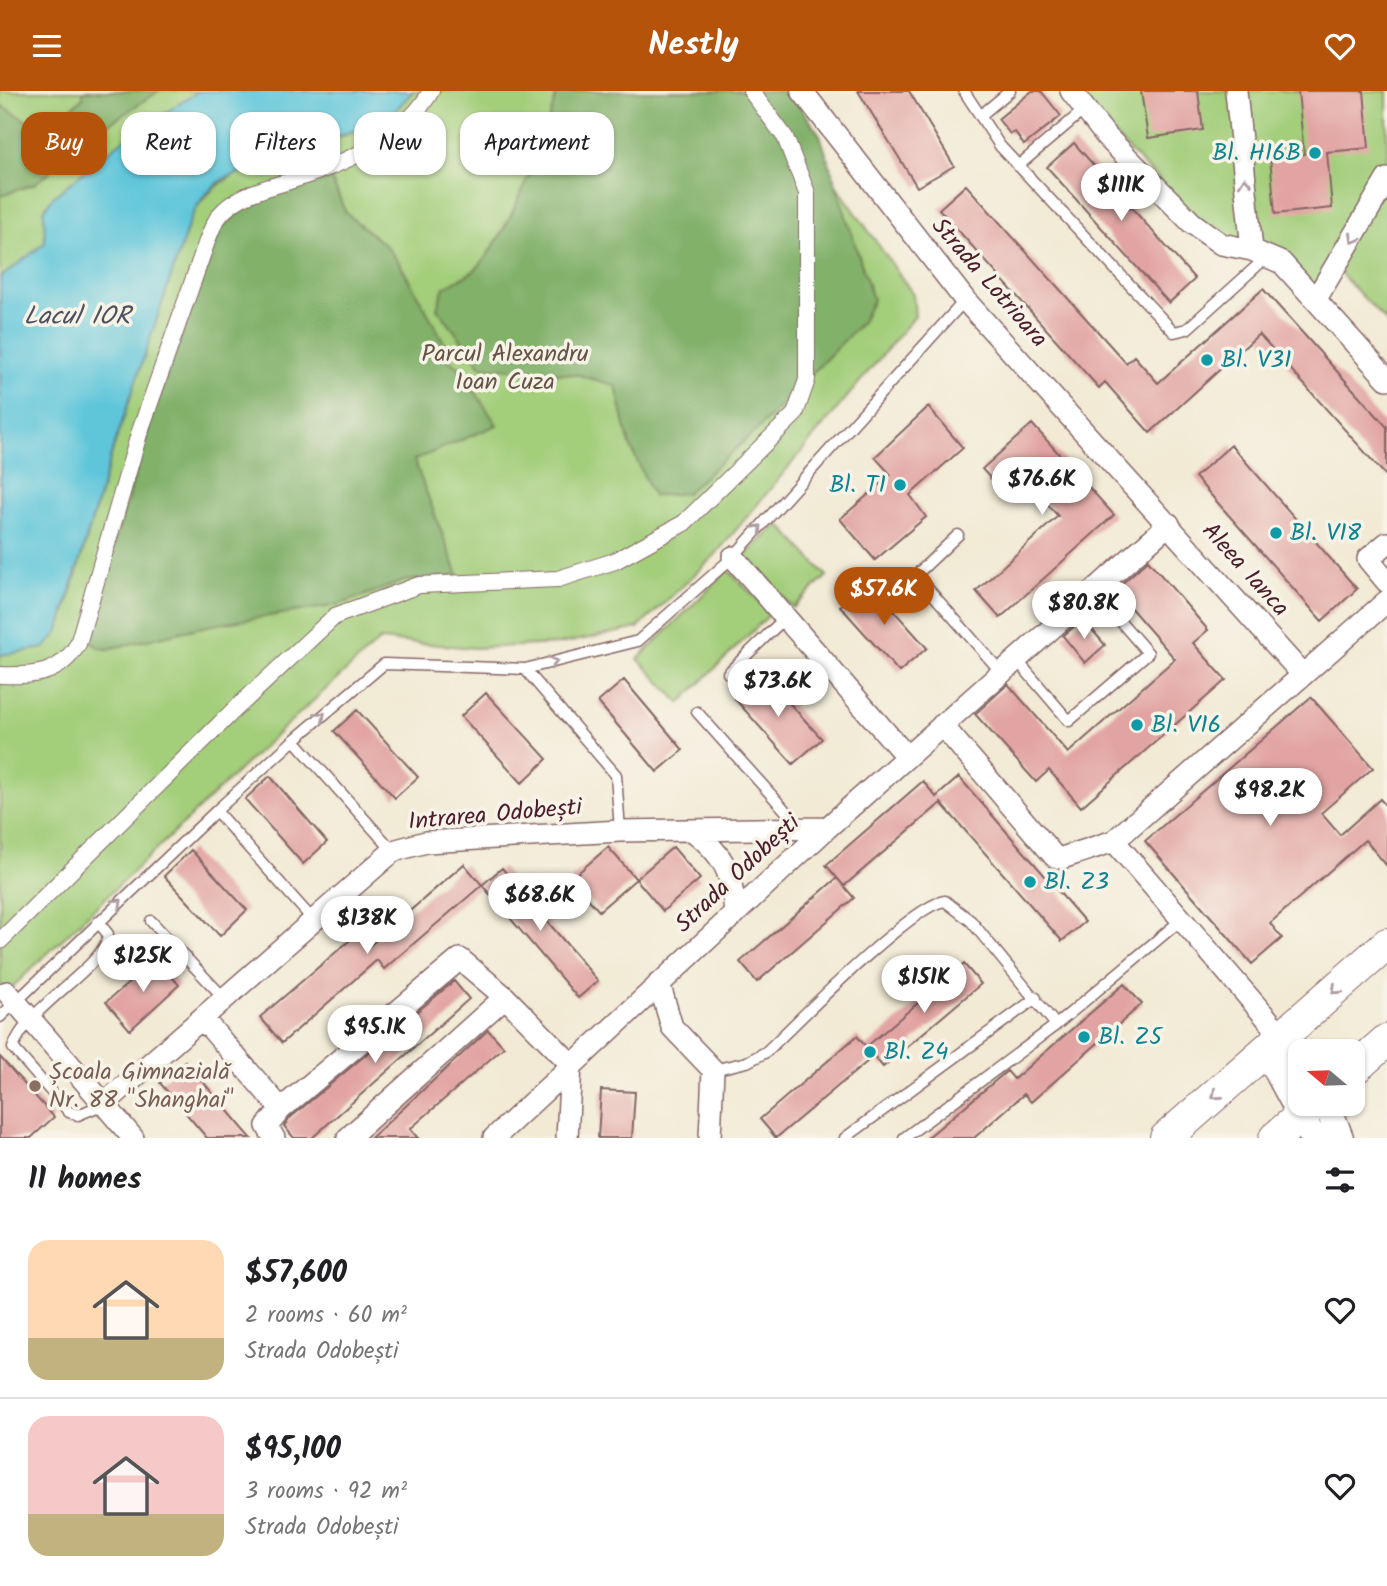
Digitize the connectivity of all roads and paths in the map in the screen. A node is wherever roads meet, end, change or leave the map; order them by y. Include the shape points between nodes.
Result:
1 (432, 91) edge
2 (751, 91) edge
3 (802, 91) edge
4 (964, 91) edge
5 (1010, 91) edge
6 (1071, 91) edge
7 (1236, 91) edge
8 (1084, 110) junction
9 (980, 116) junction
10 (1018, 166) junction
11 (1387, 179) edge
12 (1261, 253) junction
13 (1316, 299) junction
14 (965, 300) junction
15 (1387, 379) edge
16 (1147, 500) joint
17 (1169, 524) junction
18 (958, 535) dead end
19 (1387, 543) edge
20 (733, 557) junction
21 (1387, 582) edge
22 (1093, 590) junction
23 (1387, 601) edge
24 (786, 617) junction
25 (1008, 666) junction
26 (525, 669) junction
27 (728, 673) dead end
28 (0, 675) edge
29 (1303, 675) junction
30 (697, 712) dead end
31 (942, 725) junction
32 (294, 740) junction
33 (906, 757) junction
34 (216, 811) junction
35 (801, 828) junction
36 (827, 828) junction
37 (692, 830) junction
38 (620, 831) junction
39 (1114, 841) junction
40 (393, 851) junction
41 (735, 914) junction
42 (1181, 920) junction
43 (151, 921) dead end
44 (314, 921) junction
45 (98, 922) junction
46 (0, 941) edge
47 (1387, 944) edge
48 (659, 983) junction
49 (8, 995) edge
50 (505, 997) junction
51 (1036, 998) junction
52 (225, 999) junction
53 (0, 1017) edge
54 (202, 1018) junction
55 (30, 1019) junction
56 (1056, 1025) junction
57 (1387, 1039) edge
58 (1279, 1041) edge
59 (1365, 1059) edge
60 (1288, 1060) edge
61 (571, 1065) junction
62 (713, 1070) junction
63 (104, 1104) junction
64 (281, 1109) junction
65 (1312, 1117) edge
66 (1315, 1117) edge
67 (134, 1138) edge
68 (274, 1138) edge
69 (348, 1138) edge
70 (494, 1138) edge
71 (567, 1138) edge
72 (710, 1138) edge
73 (845, 1138) edge
74 (904, 1138) edge
75 (1166, 1138) edge
76 (1275, 1138) edge
77 (1340, 1138) edge

1 - 28 street via 406,121 350,160 253,193 219,216 139,434 78,644 51,672
2 - 46 street via 785,137 807,193 807,380 795,414 684,523 615,561 558,579 419,585 335,616
3 - 14 street, Strada Lotrioara
4 - 9 lane
5 - 9 lane
6 - 8 street
12 -> 7 street
8 - 10 lane
8 - 12 street via 1192,223 1221,244
9 - 10 lane
10 - 12 lane via 1174,332 1186,329
11 -> 13 street
12 - 13 street via 1282,263
13 - 15 street
14 - 16 street, Strada Lotrioara
20 -> 14 lane
16 - 17 street, Aleea Ianca
17 - 22 street, Strada Odobești
17 - 29 street, Aleea Ianca
18 - 25 lane via 916,575
19 - 21 street via 1368,559
20 - 24 street
26 -> 20 lane via 638,641
22 - 25 street, Strada Odobești
22 - 25 lane via 1149,653 1069,721
23 - 29 street
24 - 27 lane
24 - 33 street
25 - 31 street, Strada Odobești
32 -> 26 lane via 384,664
26 - 38 lane via 616,775
29 - 39 street
30 - 35 lane
31 - 33 street, Strada Odobești
31 - 39 street via 1055,857 1062,859
32 - 34 lane
32 - 40 lane
33 - 36 street, Strada Odobești
34 - 44 lane
45 -> 34 lane
35 - 36 street, Intrarea Odobești
35 - 37 street, Intrarea Odobești
36 - 41 street, Strada Odobești
37 - 38 street, Intrarea Odobești
37 - 41 street via 726,865
38 - 40 street, Intrarea Odobești via 426,842
39 - 42 street
40 - 44 street, Intrarea Odobești
41 - 48 street, Strada Odobești
42 - 56 lane
42 - 58 street
43 - 52 lane
44 - 52 street, Intrarea Odobești
45 - 49 lane
45 - 55 lane via 108,934 103,951
47 -> 58 main road
48 - 61 street, Strada Odobești
48 - 62 street via 672,1027
49 - 53 lane
49 - 55 street
50 - 61 street
50 - 64 street via 466,963 454,961
50 - 69 street
51 - 56 lane
51 - 62 lane via 964,914 945,901 934,902 898,929 765,1052 747,1062
51 - 73 lane
52 - 54 street, Intrarea Odobești
54 - 63 street, Intrarea Odobești
54 - 64 street
55 - 63 street
55 - 63 lane via 13,1048 69,1112 78,1115
56 - 74 lane
57 - 59 main road
58 - 60 street
58 -> 75 main road
61 - 70 street, Strada Odobești
61 - 71 street
62 - 72 street
63 - 67 street
64 - 68 street via 267,1126
65 - 76 main road
66 - 77 street

